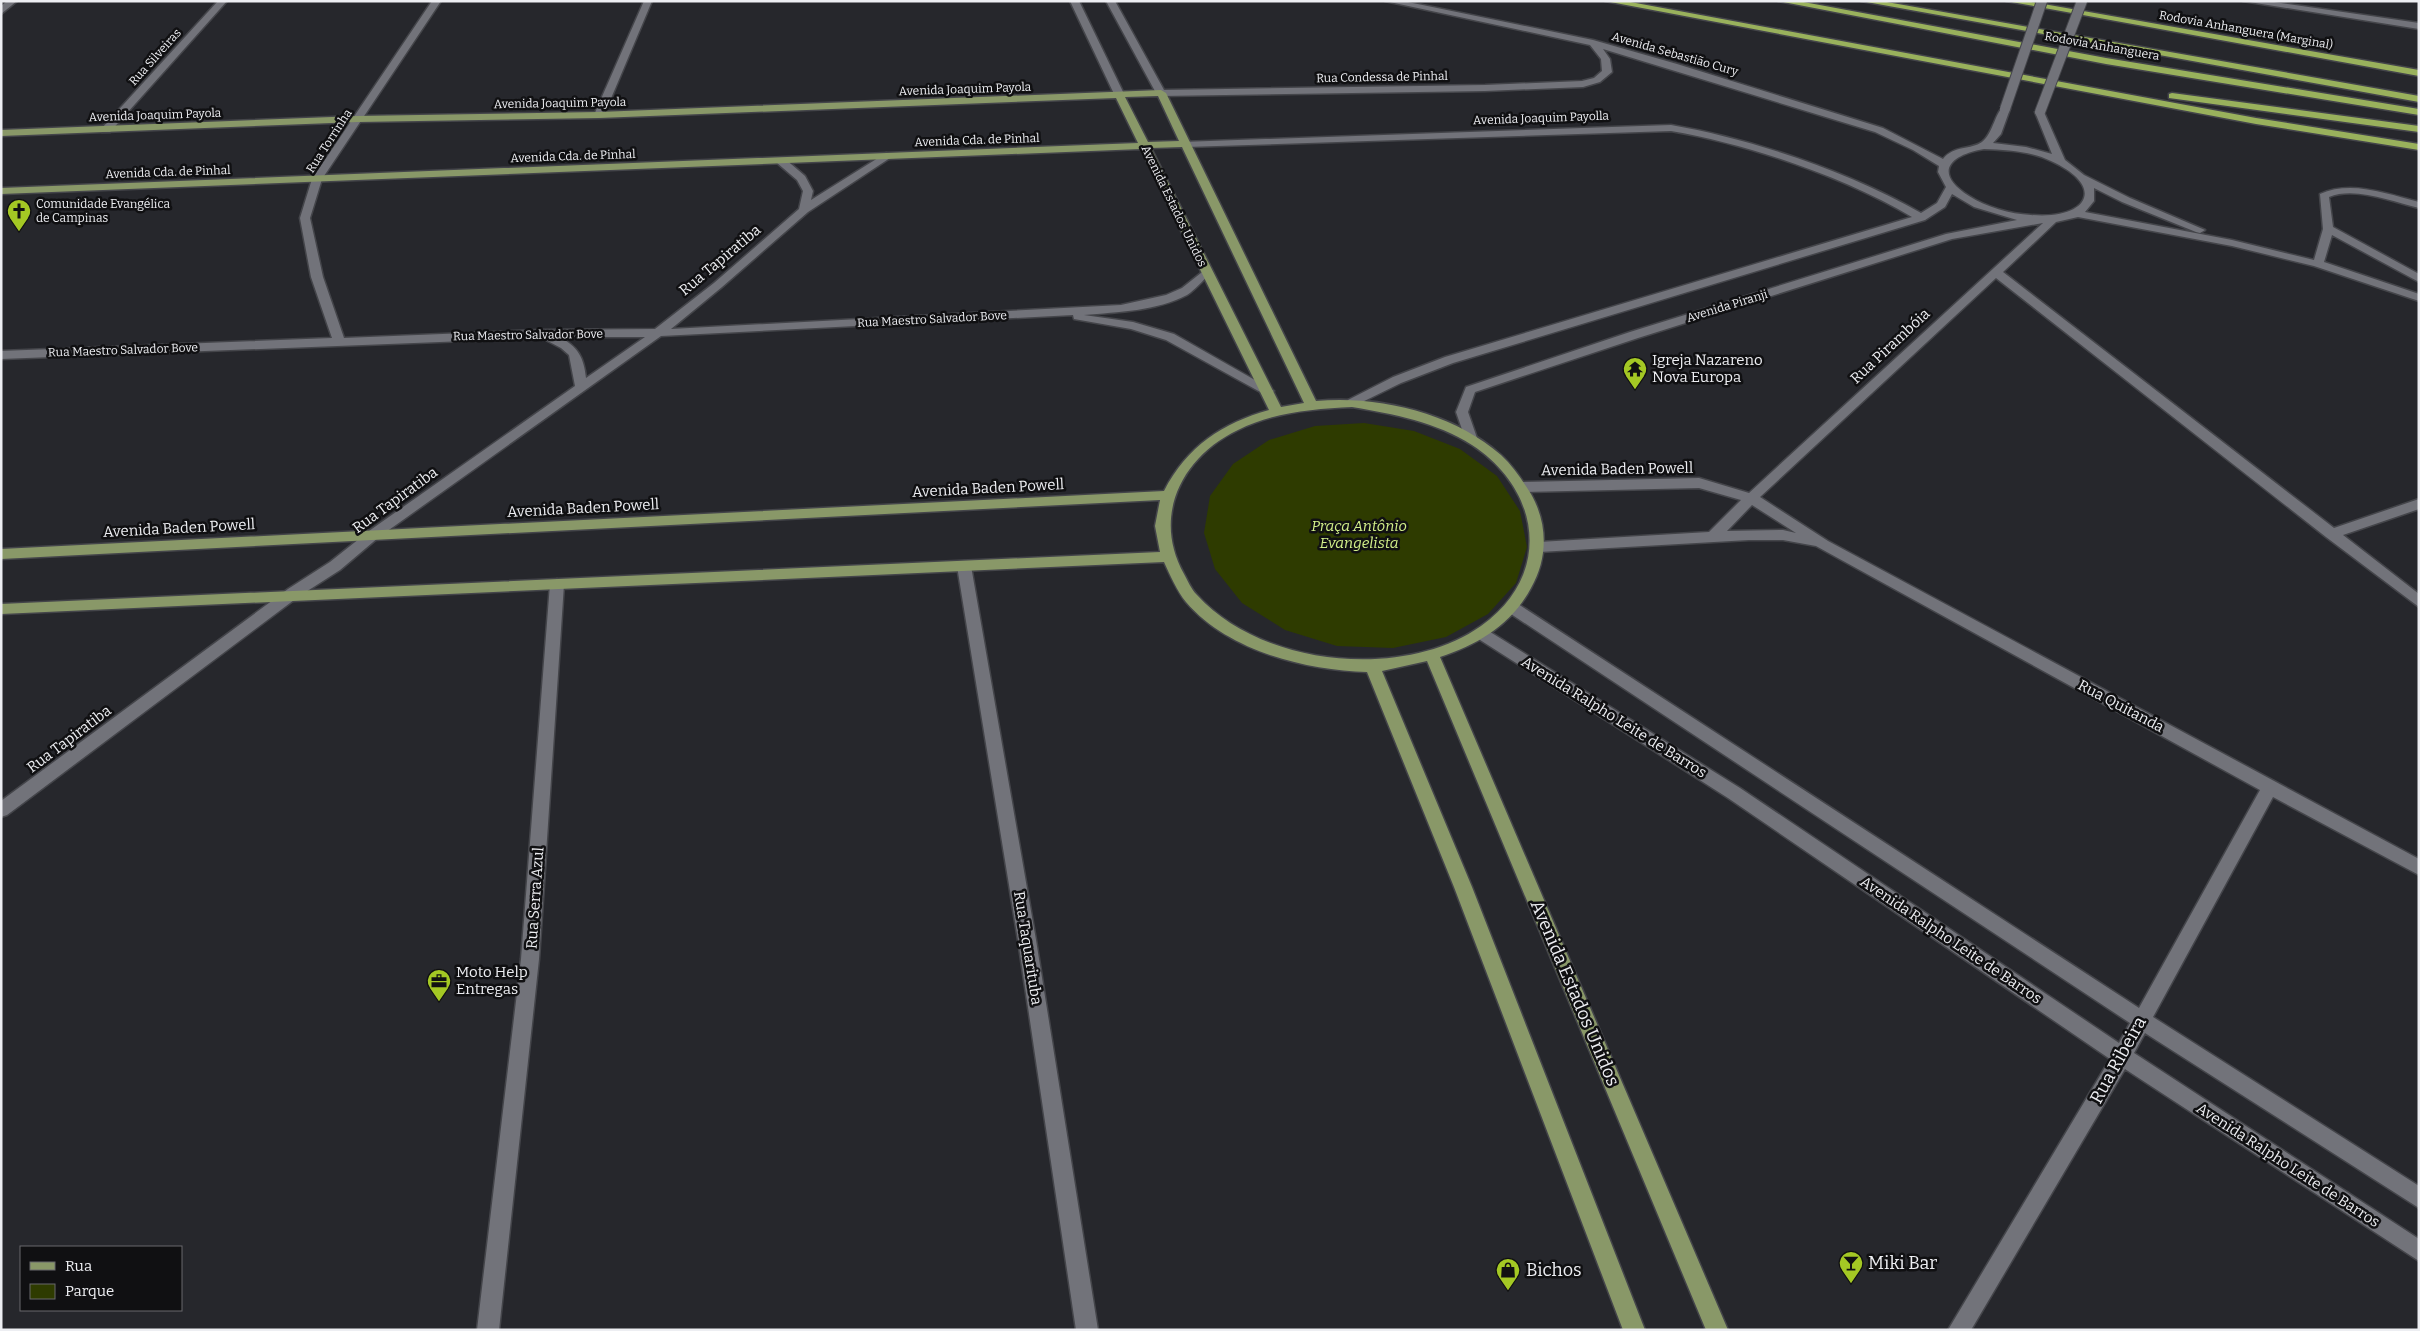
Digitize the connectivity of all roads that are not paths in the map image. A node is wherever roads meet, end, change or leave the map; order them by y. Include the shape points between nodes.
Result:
1 (12, 1) edge
2 (223, 1) edge
3 (437, 1) edge
4 (648, 1) edge
5 (1074, 1) edge
6 (1110, 1) edge
7 (1389, 1) edge
8 (1609, 1) edge
9 (1782, 1) edge
10 (1865, 1) edge
11 (2010, 1) edge
12 (2042, 1) edge
13 (2082, 1) edge
14 (2247, 1) edge
15 (1, 11) edge
16 (2419, 26) edge
17 (1593, 43) junction
18 (1892, 55) junction
19 (2419, 73) edge
20 (1161, 94) junction
21 (1120, 96) junction
22 (2419, 99) edge
23 (2419, 112) edge
24 (599, 115) junction
25 (358, 119) junction
26 (2419, 129) edge
27 (106, 130) junction
28 (1, 133) edge
29 (1186, 144) junction
30 (1145, 146) junction
31 (1984, 146) junction
32 (2419, 147) edge
33 (886, 156) junction
34 (780, 160) junction
35 (2060, 162) junction
36 (1943, 164) junction
37 (2083, 178) junction
38 (317, 179) junction
39 (1951, 187) junction
40 (1, 191) edge
41 (2419, 205) edge
42 (804, 210) junction
43 (2076, 213) junction
44 (1922, 218) junction
45 (2037, 219) junction
46 (2053, 219) junction
47 (2328, 229) junction
48 (2232, 243) junction
49 (2318, 264) junction
50 (1994, 271) junction
51 (1206, 272) junction
52 (2419, 279) edge
53 (2419, 298) edge
54 (1054, 313) junction
55 (658, 333) junction
56 (539, 334) junction
57 (339, 342) junction
58 (1, 355) edge
59 (581, 386) junction
60 (1268, 391) junction
61 (1352, 403) junction
62 (1311, 404) junction
63 (1276, 410) junction
64 (1471, 438) junction
65 (1521, 487) junction
66 (1167, 495) junction
67 (1751, 498) junction
68 (2419, 504) edge
69 (374, 534) junction
70 (2331, 534) junction
71 (1712, 538) junction
72 (1823, 544) junction
73 (1539, 547) junction
74 (1, 554) edge
75 (1166, 557) junction
76 (964, 566) junction
77 (557, 584) junction
78 (294, 593) junction
79 (2419, 602) edge
80 (1513, 608) junction
81 (1, 609) edge
82 (1482, 634) junction
83 (1432, 656) junction
84 (1372, 666) junction
85 (2270, 786) junction
86 (1, 810) edge
87 (2419, 868) edge
88 (2141, 1020) junction
89 (2122, 1056) junction
90 (2419, 1198) edge
91 (2419, 1251) edge
92 (488, 1330) edge
93 (1087, 1330) edge
94 (1634, 1330) edge
95 (1717, 1330) edge
96 (1959, 1330) edge

1 - 15 street
2 - 27 street, Rua Silveiras
3 - 25 street, Rua Torrinha
4 - 24 street
5 - 21 street, Avenida Estados Unidos
6 - 20 street
7 - 17 street, Avenida Sebastião Cury
8 - 18 highway
9 - 23 highway, Rodovia Anhanguera via 2106,61
10 - 22 highway, Rodovia Anhanguera
11 - 19 highway, Rodovia Anhanguera (Marginal)
12 - 31 street, bridge via 1996,134
13 - 35 street, bridge via 2040,112
14 - 16 street
17 - 20 street, Rua Condessa de Pinhal via 1608,63 1607,72 1597,80 1583,84
17 - 36 street, Avenida Sebastião Cury via 1879,130
18 - 26 highway
18 - 32 highway via 2256,122
20 - 21 main road, Rua Condessa de Pinhal
20 - 29 main road
21 - 24 main road, Avenida Joaquim Payola
21 - 30 main road, Avenida Estados Unidos
24 - 25 main road, Avenida Joaquim Payola
25 - 27 main road, Avenida Joaquim Payola
25 - 38 street, Rua Torrinha
27 - 28 main road, Avenida Joaquim Payola
29 - 30 main road, Avenida Joaquim Payolla
29 - 44 street, Avenida Joaquim Payolla via 1671,128 1697,132 1829,173 1869,188
29 - 62 main road
30 - 33 main road, Avenida Cda. de Pinhal
30 - 51 main road, Avenida Estados Unidos
31 - 35 street via 2023,149
31 - 36 street via 1957,151
33 - 34 main road, Avenida Cda. de Pinhal
33 - 42 street, Rua Tapiratiba
34 - 38 main road, Avenida Cda. de Pinhal
34 - 42 street via 801,178 808,191
35 - 37 street
36 - 39 street via 1944,175
37 - 43 street via 2090,198 2086,207
37 - 48 street via 2126,200
38 - 40 main road, Avenida Cda. de Pinhal
38 - 57 street, Rua Torrinha via 306,218 317,277
39 - 44 street, Avenida Piranji via 1941,205
39 - 45 street via 1987,209
41 - 47 street via 2347,190 2331,191 2324,196
42 - 55 street, Rua Tapiratiba
43 - 46 street
43 - 48 street
44 - 61 street, Avenida Piranji via 1449,360
45 - 46 street
45 - 64 street, Avenida Piranji via 1950,236 1470,390 1462,412
46 - 50 street, Rua Pirambóia
47 - 49 street
47 - 52 street
48 - 49 street
49 - 53 street
50 - 67 street, Rua Pirambóia
50 - 70 street
51 - 54 street, Rua Maestro Salvador Bove via 1184,292 1167,300
51 - 60 main road, Avenida Estados Unidos
54 - 55 street, Rua Maestro Salvador Bove
54 - 60 street, Rua Maestro Salvador Bove via 1132,326 1170,337
55 - 56 street, Rua Maestro Salvador Bove
55 - 59 street, Rua Tapiratiba
56 - 57 street, Rua Maestro Salvador Bove
56 - 59 street via 564,343 574,352
57 - 58 street, Rua Maestro Salvador Bove
59 - 69 street, Rua Tapiratiba
60 - 63 main road, Avenida Estados Unidos
61 - 62 main road
61 - 64 main road via 1399,409 1436,421
62 - 63 main road
63 - 66 main road via 1228,429 1197,452
64 - 65 main road via 1500,461
65 - 67 street, Avenida Baden Powell via 1699,483
65 - 73 main road via 1535,516
66 - 69 main road, Avenida Baden Powell
66 - 75 main road via 1162,526
67 - 71 street
67 - 72 street, Rua Quitanda
68 - 70 street
69 - 74 main road, Avenida Baden Powell
69 - 78 street, Rua Tapiratiba via 335,566
70 - 79 street
71 - 72 street, Rua Quitanda via 1783,535
71 - 73 street
72 - 85 street, Rua Quitanda
73 - 80 main road via 1531,578
75 - 76 main road
75 - 84 main road via 1193,600 1240,636 1302,659
76 - 77 main road
76 - 93 street, Rua Taquarituba via 1027,940
77 - 78 main road
77 - 92 street, Rua Serra Azul via 530,959
78 - 81 main road
78 - 86 street, Rua Tapiratiba
80 - 82 main road
80 - 88 street
82 - 83 main road
82 - 89 street, Avenida Ralpho Leite de Barros via 1734,792
83 - 84 main road
83 - 95 main road, Avenida Estados Unidos
84 - 94 main road via 1463,887
85 - 87 street, Rua Quitanda
85 - 88 street, Rua Ribeira
88 - 89 street, Rua Ribeira
88 - 90 street
89 - 91 street, Avenida Ralpho Leite de Barros
89 - 96 street, Rua Ribeira

